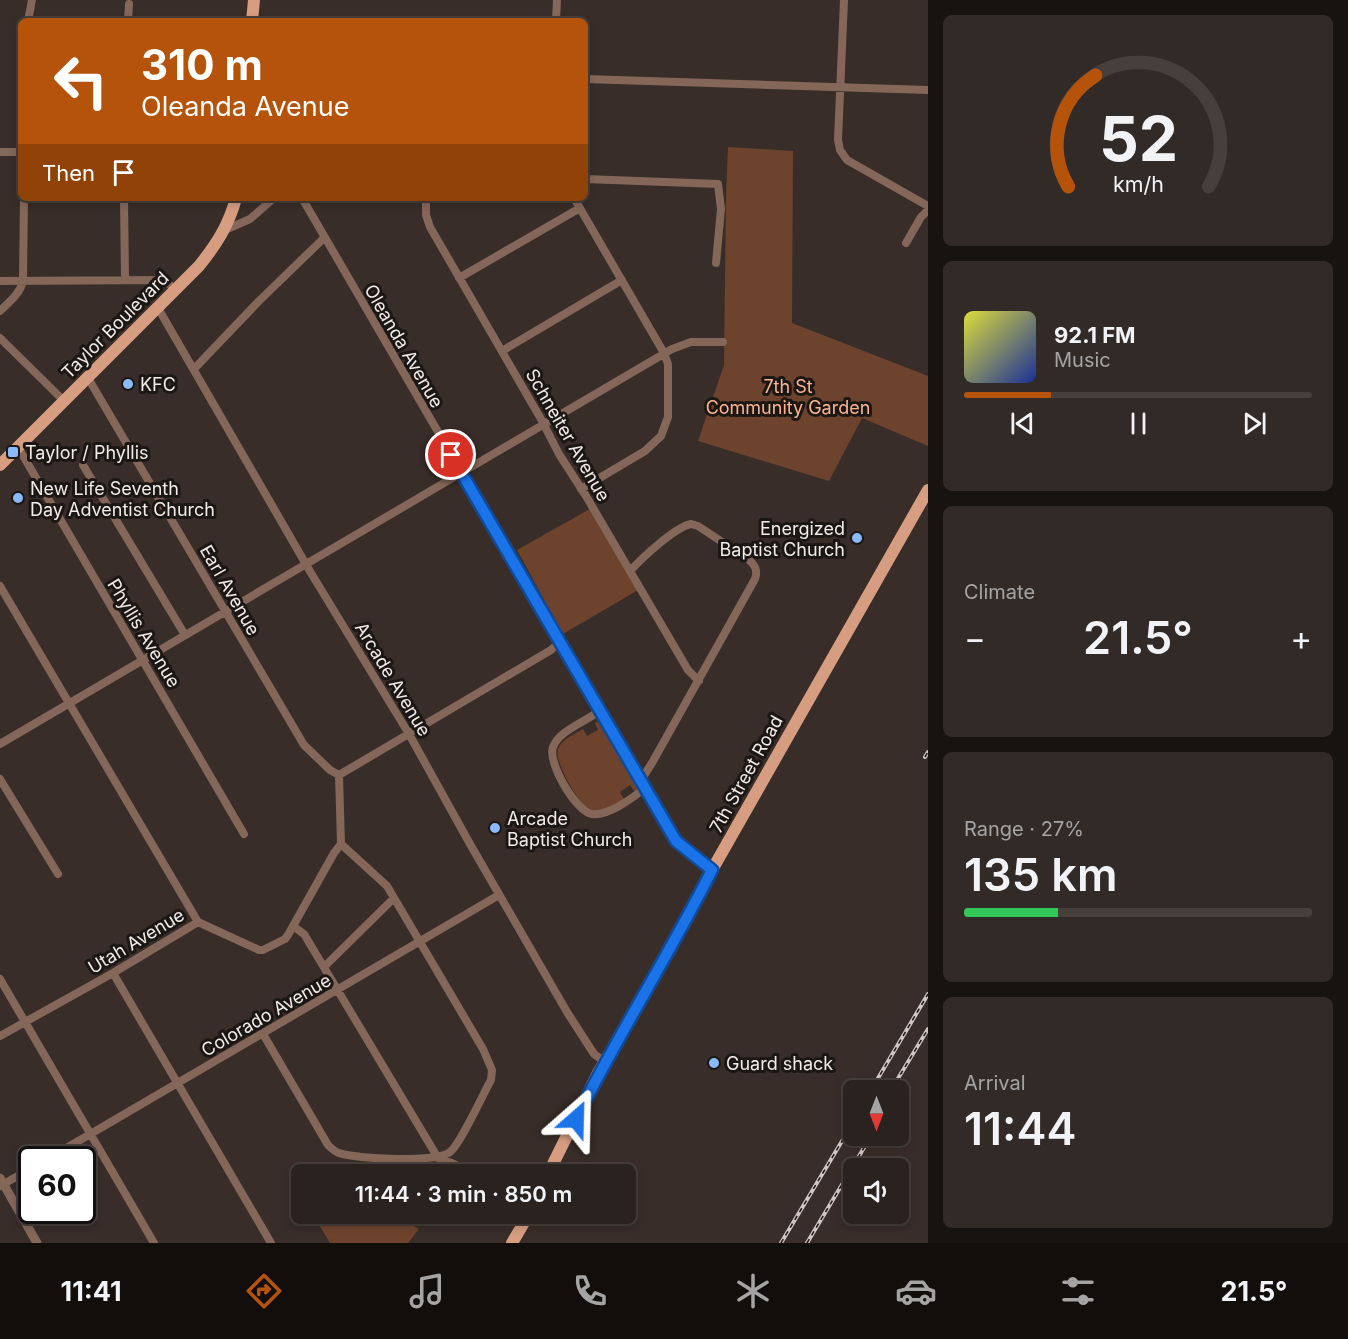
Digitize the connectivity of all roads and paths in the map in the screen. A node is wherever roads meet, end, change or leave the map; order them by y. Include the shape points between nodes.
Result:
1 (32, 0) edge
2 (254, 0) edge
3 (557, 0) edge
4 (844, 0) edge
5 (129, 4) dead end
6 (29, 18) edge
7 (128, 18) edge
8 (252, 18) edge
9 (556, 18) edge
10 (588, 79) edge
11 (840, 87) junction
12 (928, 90) edge
13 (0, 152) edge
14 (18, 152) edge
15 (588, 179) edge
16 (24, 201) edge
17 (124, 201) edge
18 (235, 201) edge
19 (270, 201) edge
20 (304, 201) edge
21 (426, 201) edge
22 (576, 201) edge
23 (580, 208) junction
24 (928, 208) edge
25 (225, 230) junction
26 (324, 238) junction
27 (906, 243) dead end
28 (716, 263) dead end
29 (459, 278) junction
30 (125, 279) junction
31 (622, 280) junction
32 (0, 281) edge
33 (23, 281) junction
34 (176, 290) junction
35 (158, 308) junction
36 (0, 311) edge
37 (0, 338) edge
38 (723, 342) dead end
39 (502, 351) junction
40 (664, 353) junction
41 (194, 369) junction
42 (88, 378) junction
43 (64, 401) junction
44 (543, 424) junction
45 (18, 447) junction
46 (0, 465) edge
47 (83, 465) dead end
48 (461, 472) junction
49 (581, 489) junction
50 (928, 490) edge
51 (924, 504) edge
52 (307, 564) junction
53 (630, 571) junction
54 (0, 586) edge
55 (225, 611) junction
56 (185, 635) junction
57 (560, 642) junction
58 (143, 660) junction
59 (699, 681) junction
60 (69, 704) junction
61 (600, 710) junction
62 (409, 734) junction
63 (0, 744) edge
64 (339, 775) junction
65 (0, 779) edge
66 (640, 780) junction
67 (645, 788) junction
68 (244, 834) dead end
69 (341, 844) junction
70 (712, 870) junction
71 (58, 874) dead end
72 (500, 895) junction
73 (394, 898) junction
74 (198, 922) junction
75 (293, 926) junction
76 (420, 942) junction
77 (324, 967) junction
78 (113, 973) junction
79 (0, 979) edge
80 (338, 990) junction
81 (25, 1022) junction
82 (263, 1034) junction
83 (0, 1036) edge
84 (605, 1062) junction
85 (177, 1083) junction
86 (90, 1134) junction
87 (70, 1146) edge
88 (438, 1158) junction
89 (454, 1164) edge
90 (553, 1164) edge
91 (18, 1175) edge
92 (1, 1183) edge
93 (523, 1224) edge
94 (38, 1243) edge
95 (154, 1243) edge
96 (271, 1243) edge
97 (513, 1243) edge

1 - 6 street
2 - 8 main road
3 - 9 street
4 - 11 street
5 - 7 street
10 - 11 street
11 - 12 street
11 - 24 street via 838,140 843,156
13 - 14 street
15 - 28 street via 718,184 721,208
16 - 33 street
17 - 30 street
18 - 25 main road, Taylor Boulevard
19 - 25 street via 250,219
20 - 26 street, Oleanda Avenue
21 - 29 street, Schneiter Avenue via 427,220
22 - 23 street
23 - 29 street
23 - 31 street
24 - 27 street
25 - 34 main road, Taylor Boulevard
26 - 41 street
26 - 48 street, Oleanda Avenue
29 - 39 street, Schneiter Avenue
30 - 33 street
30 - 34 street via 164,280
31 - 39 street
31 - 40 street
32 - 33 street
33 - 36 street
34 - 35 main road, Taylor Boulevard
35 - 41 street, Arcade Avenue
35 - 42 main road, Taylor Boulevard
37 - 43 street
38 - 40 street via 691,342
39 - 44 street, Schneiter Avenue
40 - 44 street
40 - 49 street via 669,380 664,432 645,451
41 - 52 street, Arcade Avenue
42 - 43 main road, Taylor Boulevard
42 - 55 street, Earl Avenue
43 - 45 main road, Taylor Boulevard
44 - 48 street
44 - 49 street, Schneiter Avenue
45 - 46 main road, Taylor Boulevard
45 - 58 street, Phyllis Avenue
47 - 56 street
48 - 52 street
48 - 57 street, Oleanda Avenue
49 - 53 street, Schneiter Avenue
50 - 51 main road, 7th Street Road
51 - 70 main road, 7th Street Road
52 - 55 street
52 - 62 street, Arcade Avenue
53 - 59 street, Schneiter Avenue via 688,670
53 - 59 street via 646,554 691,524 755,566 755,579
54 - 60 street
55 - 56 street
55 - 64 street, Earl Avenue via 304,745
56 - 58 street
57 - 61 street, Oleanda Avenue
57 - 62 street
58 - 60 street
58 - 68 street, Phyllis Avenue
59 - 66 street
60 - 63 street
60 - 74 street
61 - 66 street, Oleanda Avenue
61 - 67 street via 559,738 552,752 555,766 579,807 593,814 605,813
62 - 64 street
62 - 72 street, Arcade Avenue
64 - 69 street
65 - 71 street
66 - 67 street, Oleanda Avenue
67 - 70 street, Oleanda Avenue via 676,841
69 - 73 street via 387,886
69 - 75 street, Utah Avenue
70 - 84 main road, 7th Street Road
72 - 76 street, Colorado Avenue
72 - 84 street, Arcade Avenue via 594,1054
73 - 76 street
73 - 77 street
74 - 75 street, Utah Avenue via 262,950 285,939
74 - 78 street, Utah Avenue
75 - 77 street via 304,934
76 - 80 street, Colorado Avenue
76 - 88 street via 492,1070 491,1080 459,1141 452,1151
77 - 80 street
78 - 81 street, Utah Avenue
78 - 85 street
79 - 81 street
80 - 82 street, Colorado Avenue
80 - 88 street
81 - 83 street, Utah Avenue
81 - 86 street
82 - 85 street, Colorado Avenue
82 - 88 street via 332,1149 344,1154
84 - 90 main road, 7th Street Road
85 - 86 street, Colorado Avenue
85 - 96 street
86 - 87 street, Colorado Avenue
86 - 95 street
88 - 89 street
91 - 92 street
92 - 94 street
93 - 97 main road

